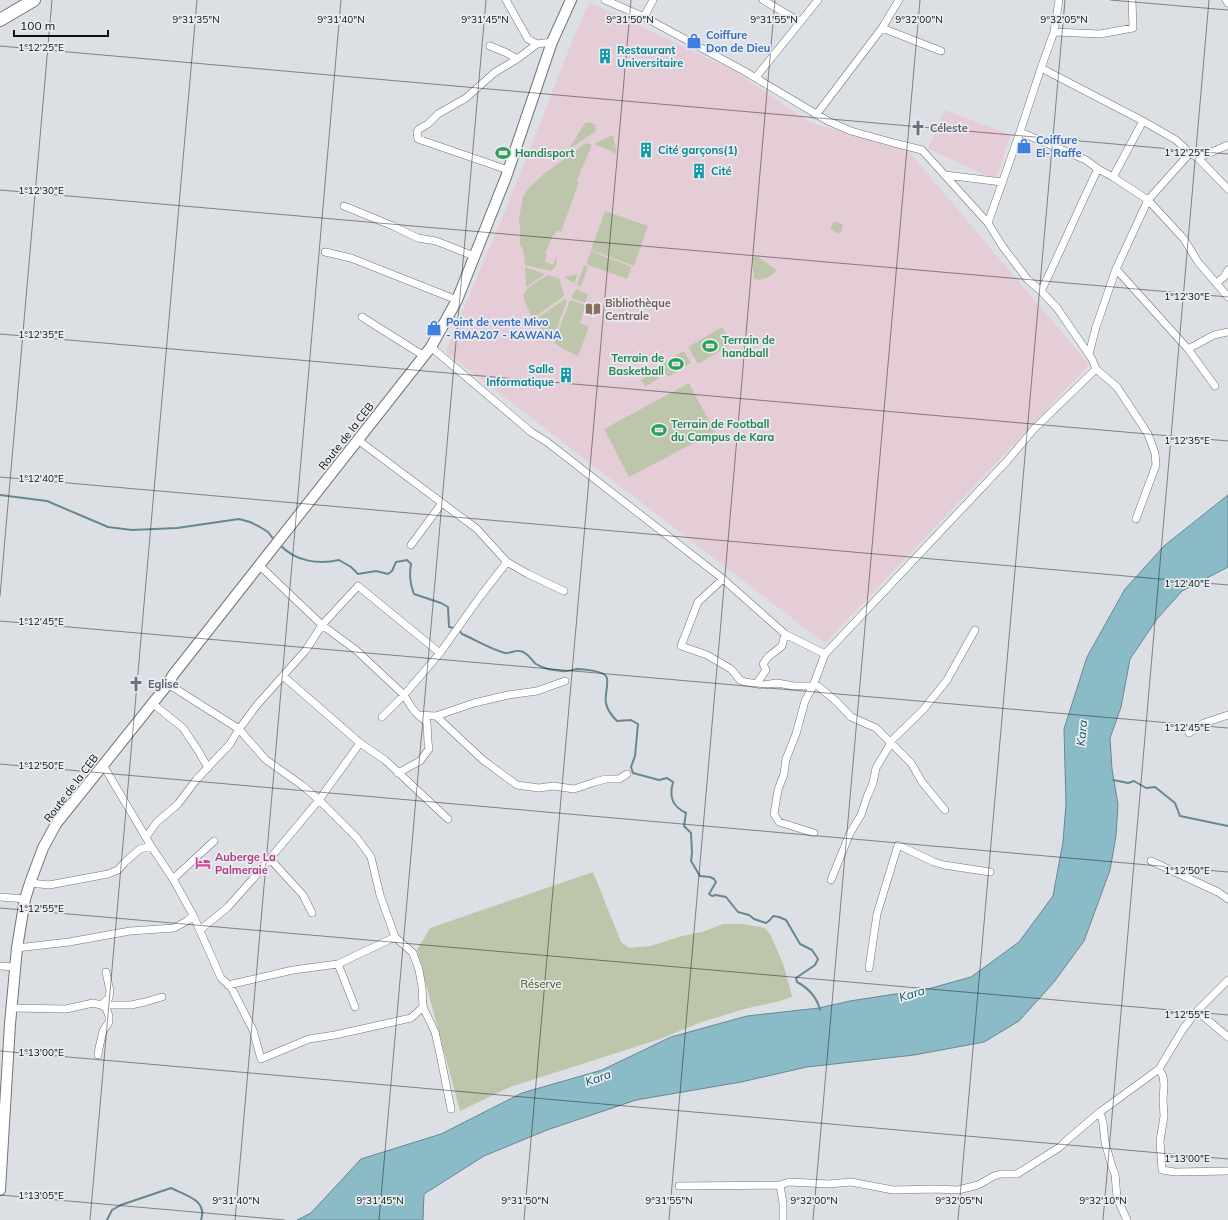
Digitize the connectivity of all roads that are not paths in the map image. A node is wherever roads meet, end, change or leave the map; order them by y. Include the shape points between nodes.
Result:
1 (34, 0) edge
2 (506, 0) edge
3 (571, 0) edge
4 (605, 0) edge
5 (653, 0) edge
6 (763, 0) edge
7 (818, 0) edge
8 (899, 0) edge
9 (1059, 0) edge
10 (1132, 0) edge
11 (1226, 0) edge
12 (1228, 3) edge
13 (644, 17) junction
14 (0, 20) edge
15 (800, 22) junction
16 (882, 28) junction
17 (1053, 36) junction
18 (552, 42) junction
19 (537, 44) junction
20 (490, 46) dead end
21 (941, 51) dead end
22 (517, 59) junction
23 (1041, 68) junction
24 (756, 77) junction
25 (816, 115) junction
26 (1143, 121) junction
27 (1020, 132) junction
28 (1228, 145) edge
29 (1190, 154) junction
30 (1198, 158) junction
31 (1098, 169) junction
32 (508, 170) junction
33 (945, 176) junction
34 (1113, 177) junction
35 (1002, 182) junction
36 (1228, 189) edge
37 (1148, 200) junction
38 (344, 206) dead end
39 (988, 223) junction
40 (325, 252) dead end
41 (474, 256) junction
42 (1116, 269) junction
43 (1228, 270) edge
44 (1216, 283) junction
45 (1041, 291) junction
46 (1228, 297) edge
47 (457, 300) junction
48 (362, 317) dead end
49 (1228, 332) edge
50 (431, 347) junction
51 (1188, 349) junction
52 (1089, 354) junction
53 (424, 356) junction
54 (1096, 369) junction
55 (1215, 386) dead end
56 (358, 440) junction
57 (442, 503) junction
58 (1136, 519) dead end
59 (411, 545) dead end
60 (507, 562) junction
61 (260, 566) junction
62 (723, 579) junction
63 (564, 590) dead end
64 (322, 625) junction
65 (975, 630) dead end
66 (785, 634) junction
67 (440, 653) junction
68 (825, 654) junction
69 (283, 676) junction
70 (565, 680) dead end
71 (757, 683) junction
72 (168, 684) junction
73 (813, 686) junction
74 (404, 695) junction
75 (152, 703) junction
76 (418, 714) junction
77 (1228, 715) edge
78 (436, 716) junction
79 (382, 717) dead end
80 (239, 729) junction
81 (1189, 733) dead end
82 (890, 742) junction
83 (360, 743) junction
84 (103, 765) junction
85 (208, 768) junction
86 (398, 773) junction
87 (627, 774) dead end
88 (319, 800) junction
89 (945, 810) dead end
90 (448, 819) dead end
91 (814, 834) dead end
92 (146, 836) junction
93 (214, 841) dead end
94 (151, 846) junction
95 (270, 859) junction
96 (1151, 861) dead end
97 (990, 872) dead end
98 (173, 879) junction
99 (831, 880) dead end
100 (30, 883) junction
101 (0, 897) edge
102 (25, 899) junction
103 (1228, 900) edge
104 (312, 913) dead end
105 (193, 915) junction
106 (200, 930) junction
107 (395, 937) junction
108 (17, 948) junction
109 (338, 964) junction
110 (0, 966) edge
111 (15, 967) junction
112 (869, 968) dead end
113 (106, 972) dead end
114 (1228, 980) edge
115 (228, 985) junction
116 (162, 997) dead end
117 (101, 1005) junction
118 (355, 1007) dead end
119 (423, 1007) junction
120 (12, 1008) junction
121 (1197, 1011) junction
122 (1228, 1037) edge
123 (98, 1055) dead end
124 (1159, 1069) junction
125 (451, 1109) dead end
126 (1100, 1112) junction
127 (1, 1170) edge
128 (1228, 1171) edge
129 (780, 1185) junction
130 (679, 1186) dead end
131 (0, 1190) edge
132 (783, 1220) edge
133 (1128, 1220) edge

1 - 14 highway
2 - 19 street via 528,39
3 - 18 main road, Route de la CEB
4 - 13 street
5 - 13 street
6 - 15 street
7 - 15 street
8 - 16 street
9 - 17 street
10 - 17 street via 1133,28 1100,34
11 - 12 street
13 - 24 street
15 - 24 street
16 - 21 street
16 - 25 street
17 - 23 street
18 - 19 street
18 - 32 main road, Route de la CEB
19 - 22 street
20 - 22 street
22 - 32 street via 494,73 466,98 438,114 417,132 418,139
23 - 26 street
23 - 27 street
24 - 25 street
25 - 33 street via 850,130 922,150
26 - 29 street via 1176,140
26 - 34 street
27 - 31 street via 1086,160
27 - 35 street
28 - 30 street
29 - 30 street
29 - 37 street
30 - 36 street
31 - 34 street
31 - 45 street
32 - 41 main road, Route de la CEB
33 - 35 street
33 - 39 street
34 - 37 street
35 - 39 street
37 - 42 street
37 - 44 street via 1184,240
38 - 41 street via 418,238 436,241
39 - 45 street via 1002,247 1028,280
40 - 47 street via 351,258
41 - 47 main road, Route de la CEB
42 - 51 street
42 - 52 street
43 - 44 street
44 - 46 street
45 - 52 street via 1057,308
47 - 50 main road, Route de la CEB
48 - 53 street
49 - 51 street via 1214,335
50 - 53 main road, Route de la CEB
50 - 62 street via 531,432
51 - 55 street
52 - 54 street
53 - 56 main road, Route de la CEB
54 - 58 street via 1117,387 1148,434 1155,453 1156,465
54 - 68 street via 1034,429
56 - 57 street
56 - 61 main road, Route de la CEB
57 - 59 street
57 - 60 street via 477,529
60 - 63 street
60 - 67 street
61 - 64 street
61 - 72 main road, Route de la CEB
62 - 66 street
62 - 71 street via 698,602 681,646 707,655 731,669 740,680
64 - 67 street via 358,586
64 - 69 street via 306,650
64 - 74 street via 356,650
65 - 82 street via 947,680 923,710
66 - 68 street
66 - 71 street via 782,646 763,664 766,670
67 - 74 street
68 - 73 street
69 - 80 street
69 - 83 street
70 - 78 street via 537,691 474,703
71 - 73 street
72 - 75 main road, Route de la CEB
72 - 80 street
73 - 82 street via 823,690 851,717 876,728
73 - 91 street via 805,701 786,759 774,814 779,822
74 - 76 street
74 - 79 street
75 - 84 main road, Route de la CEB
75 - 85 street via 183,728
76 - 78 street
76 - 86 street via 427,722 429,749 420,761
77 - 81 street via 1204,723
78 - 87 street via 483,760 517,785 574,789 606,779 619,779
80 - 85 street via 230,744
80 - 88 street via 265,759
82 - 89 street via 911,763 922,782
82 - 99 street via 876,768 861,815 850,833
83 - 86 street via 385,760
83 - 88 street
84 - 92 street
84 - 100 main road, Route de la CEB via 56,824 43,848
85 - 92 street via 178,804 157,822
86 - 90 street
88 - 95 street
88 - 107 street via 357,838 371,857 380,895
92 - 94 street
93 - 98 street
94 - 98 street
94 - 100 street via 140,850 118,870 108,874 49,884
95 - 104 street via 303,895
95 - 106 street via 228,907
96 - 103 street via 1218,892
97 - 112 street via 934,862 898,844 877,914
98 - 105 street
100 - 102 main road, Route de la CEB
101 - 102 street
102 - 108 main road, Route de la CEB
105 - 106 street
105 - 108 street via 174,928 130,931
106 - 115 street via 221,978
107 - 109 street
107 - 119 street via 413,953 419,970
108 - 111 main road, Route de la CEB
109 - 115 street via 293,970
109 - 118 street
110 - 111 street
111 - 120 main road, Route de la CEB
113 - 117 street via 110,991 108,998
114 - 121 street
115 - 119 street via 253,1030 261,1059 309,1039 410,1018
116 - 117 street via 130,1005
117 - 120 street via 93,1003 66,1009
117 - 123 street via 106,1008 109,1022 103,1031
119 - 125 street via 435,1032
120 - 127 main road, Route de la CEB
121 - 122 street
121 - 124 street
124 - 126 street
124 - 128 street via 1164,1085 1164,1116 1160,1141 1162,1170
126 - 129 street via 1060,1148 1017,1174 1001,1174 968,1188 893,1190 851,1182 789,1182
126 - 133 street via 1105,1142 1115,1174 1117,1198
127 - 131 main road, Route de la CEB
129 - 130 street
129 - 132 street

